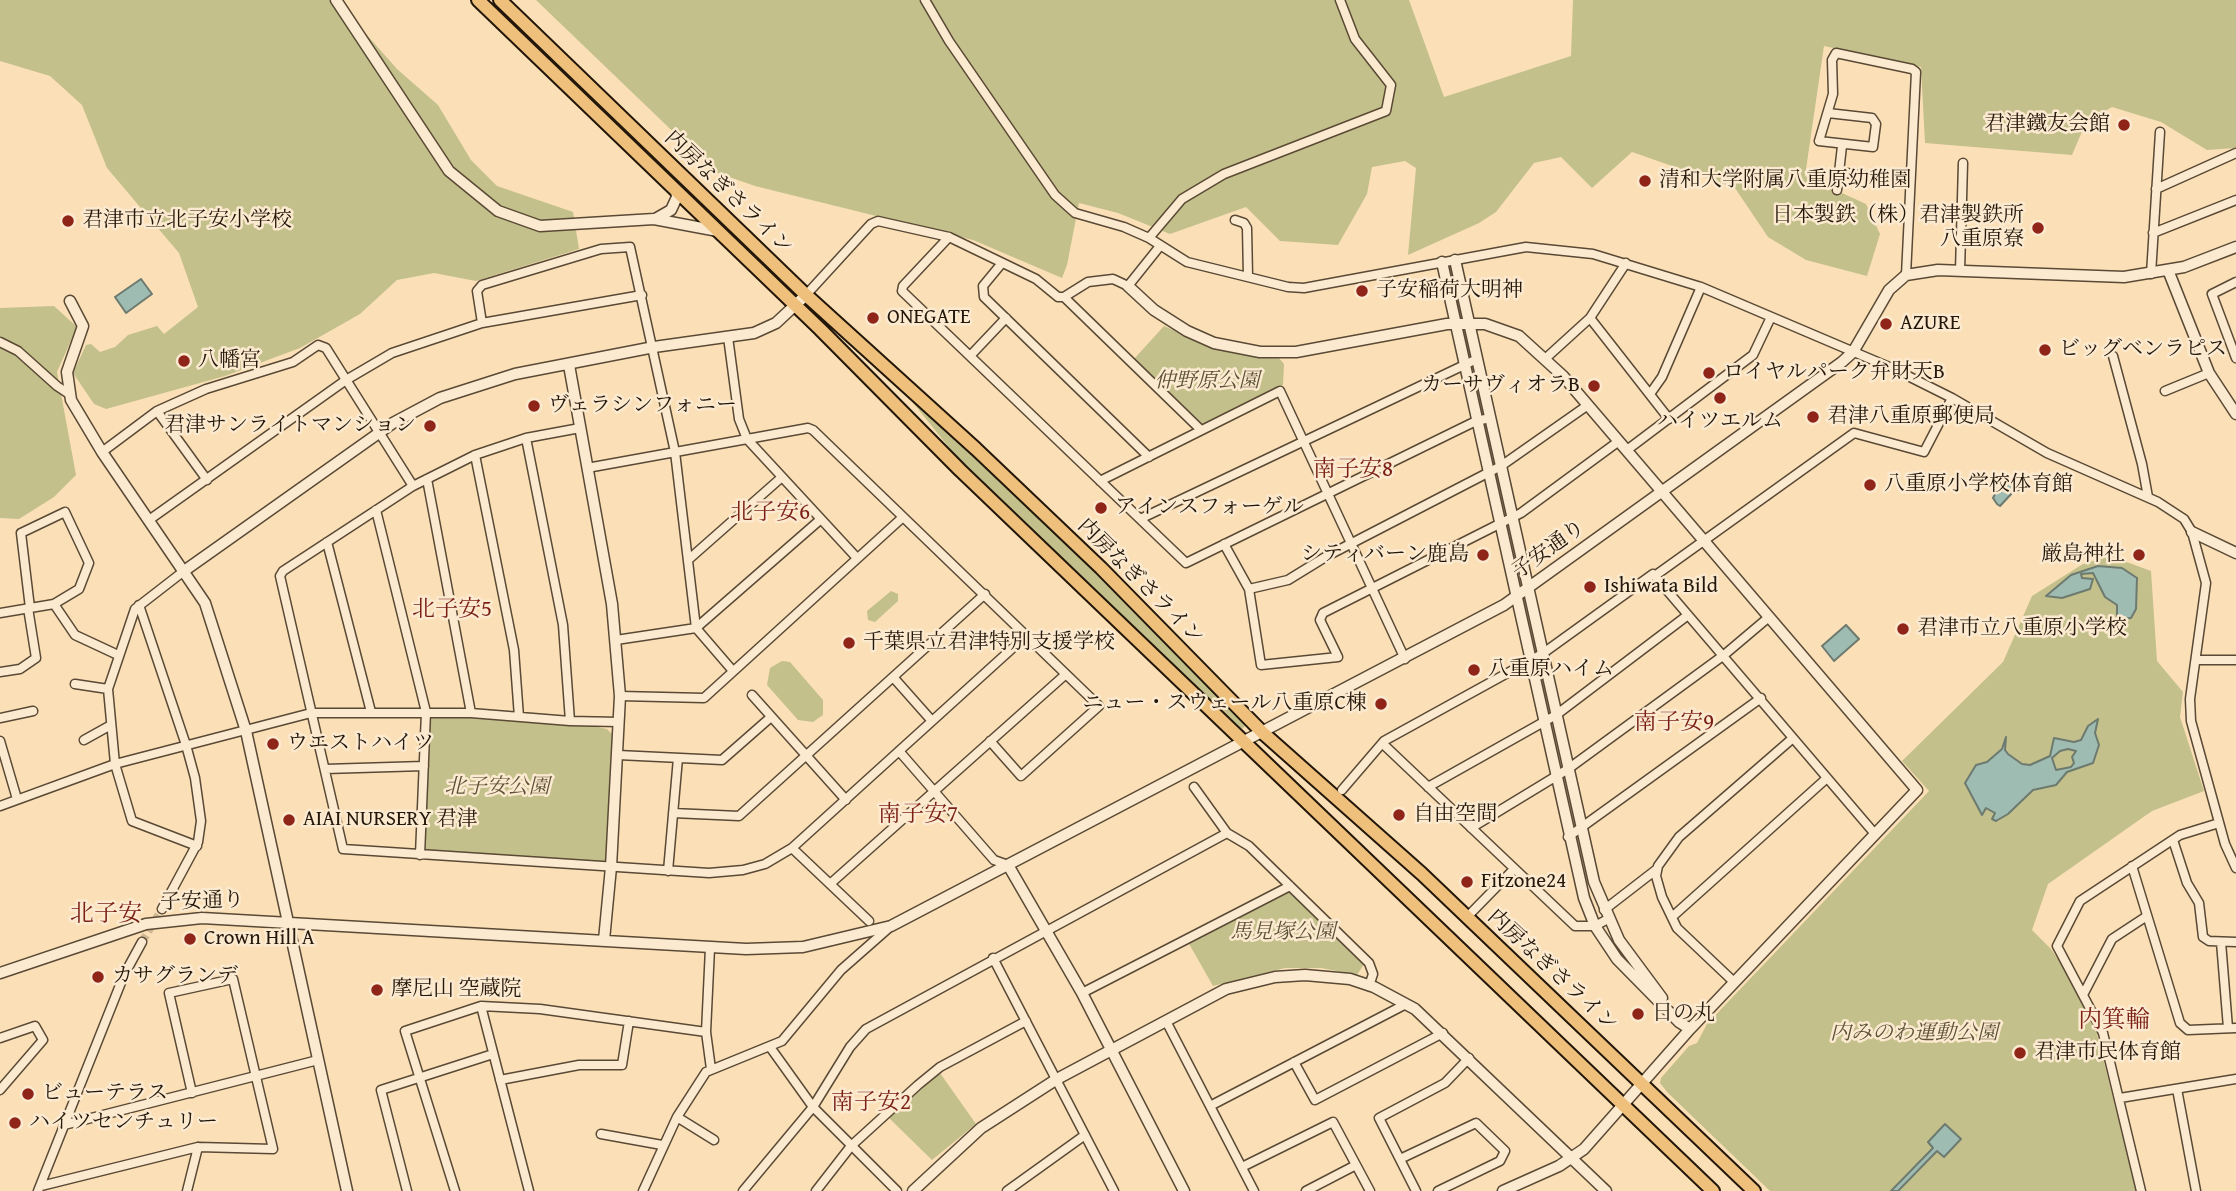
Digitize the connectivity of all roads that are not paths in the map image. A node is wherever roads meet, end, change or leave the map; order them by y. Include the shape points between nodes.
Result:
1 (336, 0) edge
2 (478, 0) edge
3 (500, 0) edge
4 (925, 0) edge
5 (1340, 0) edge
6 (1828, 113) junction
7 (2160, 132) dead end
8 (1842, 146) junction
9 (2236, 153) edge
10 (1963, 163) dead end
11 (1839, 172) junction
12 (1910, 182) junction
13 (2156, 189) junction
14 (676, 190) junction
15 (1837, 190) dead end
16 (2236, 200) edge
17 (654, 219) junction
18 (1234, 220) dead end
19 (719, 231) junction
20 (2153, 233) junction
21 (949, 237) junction
22 (1149, 238) junction
23 (1160, 246) junction
24 (2236, 247) edge
25 (1455, 260) junction
26 (1442, 262) junction
27 (1002, 263) junction
28 (1626, 263) junction
29 (2168, 270) junction
30 (1960, 271) junction
31 (2151, 274) junction
32 (1906, 275) junction
33 (1248, 276) junction
34 (2236, 282) edge
35 (1128, 286) junction
36 (1701, 287) junction
37 (642, 295) junction
38 (806, 295) junction
39 (1064, 297) junction
40 (70, 301) dead end
41 (795, 306) junction
42 (1771, 317) junction
43 (1006, 318) junction
44 (1590, 318) junction
45 (482, 323) junction
46 (1454, 323) junction
47 (1469, 323) junction
48 (2232, 336) edge
49 (728, 337) junction
50 (0, 342) edge
51 (654, 347) junction
52 (1853, 352) junction
53 (970, 356) junction
54 (2113, 356) dead end
55 (1546, 358) junction
56 (2236, 358) edge
57 (1477, 359) junction
58 (1463, 364) junction
59 (569, 365) junction
60 (2209, 373) junction
61 (346, 380) junction
62 (2165, 391) dead end
63 (69, 394) junction
64 (1650, 394) junction
65 (1952, 398) junction
66 (1588, 405) junction
67 (157, 411) junction
68 (2236, 414) edge
69 (1490, 418) junction
70 (1669, 419) junction
71 (1476, 421) junction
72 (580, 428) junction
73 (1201, 430) junction
74 (379, 432) junction
75 (526, 438) junction
76 (747, 439) junction
77 (1303, 440) junction
78 (1619, 441) junction
79 (1627, 450) junction
80 (102, 452) junction
81 (676, 452) junction
82 (475, 455) junction
83 (1149, 457) junction
84 (1501, 466) junction
85 (587, 468) junction
86 (1487, 473) junction
87 (782, 477) junction
88 (427, 479) junction
89 (206, 480) junction
90 (1100, 481) junction
91 (413, 486) junction
92 (1662, 492) junction
93 (1328, 493) junction
94 (2148, 497) junction
95 (376, 510) junction
96 (904, 517) junction
97 (821, 519) junction
98 (1140, 519) junction
99 (1512, 519) junction
100 (149, 520) junction
101 (1499, 525) junction
102 (2192, 532) junction
103 (1706, 540) junction
104 (327, 542) junction
105 (1351, 543) junction
106 (1224, 544) junction
107 (2236, 552) edge
108 (857, 558) junction
109 (688, 561) junction
110 (184, 571) junction
111 (1656, 575) junction
112 (1249, 589) junction
113 (1372, 589) junction
114 (1528, 589) junction
115 (985, 594) junction
116 (1515, 598) junction
117 (54, 604) junction
118 (139, 605) junction
119 (29, 608) junction
120 (0, 613) edge
121 (1688, 615) junction
122 (1769, 617) junction
123 (696, 628) junction
124 (1027, 635) junction
125 (615, 639) junction
126 (1542, 654) junction
127 (118, 655) junction
128 (1724, 655) junction
129 (1405, 659) junction
130 (2196, 660) junction
131 (2236, 660) edge
132 (1529, 661) junction
133 (733, 671) junction
134 (0, 672) edge
135 (1066, 674) junction
136 (892, 677) junction
137 (75, 684) dead end
138 (108, 689) junction
139 (752, 695) dead end
140 (620, 696) junction
141 (1761, 698) junction
142 (33, 711) dead end
143 (371, 712) junction
144 (426, 712) junction
145 (311, 713) junction
146 (471, 713) junction
147 (1556, 715) junction
148 (519, 717) junction
149 (771, 717) junction
150 (0, 718) edge
151 (570, 721) junction
152 (932, 721) junction
153 (620, 722) junction
154 (1543, 724) junction
155 (111, 725) junction
156 (246, 731) junction
157 (1264, 733) junction
158 (1793, 738) junction
159 (84, 740) dead end
160 (0, 741) edge
161 (990, 741) junction
162 (1245, 743) junction
163 (1383, 744) junction
164 (186, 745) junction
165 (899, 751) junction
166 (618, 755) junction
167 (806, 755) junction
168 (678, 758) junction
169 (116, 764) junction
170 (424, 766) junction
171 (325, 769) junction
172 (1568, 769) junction
173 (1554, 777) junction
174 (1828, 778) junction
175 (1429, 787) junction
176 (1195, 788) dead end
177 (935, 790) junction
178 (1342, 790) dead end
179 (17, 799) junction
180 (846, 800) junction
181 (0, 806) edge
182 (673, 813) junction
183 (2219, 823) junction
184 (1471, 828) junction
185 (1581, 831) junction
186 (1227, 833) junction
187 (1875, 834) junction
188 (1568, 837) junction
189 (2173, 840) junction
190 (197, 845) junction
191 (792, 848) junction
192 (420, 855) junction
193 (1008, 865) junction
194 (2132, 866) junction
195 (611, 867) junction
196 (2236, 868) edge
197 (1514, 869) junction
198 (1657, 869) junction
199 (668, 871) junction
200 (830, 884) junction
201 (1290, 886) junction
202 (162, 909) tunnel mouth
203 (1471, 913) dead end
204 (1606, 914) junction
205 (2147, 916) junction
206 (1672, 917) junction
207 (287, 921) junction
208 (869, 921) dead end
209 (891, 926) junction
210 (1595, 926) junction
211 (1045, 930) junction
212 (604, 940) junction
213 (142, 942) tunnel mouth
214 (2221, 942) junction
215 (2236, 942) edge
216 (710, 948) junction
217 (993, 958) junction
218 (0, 973) edge
219 (1734, 982) junction
220 (1369, 986) junction
221 (1082, 993) junction
222 (2084, 993) junction
223 (1406, 1004) junction
224 (481, 1006) junction
225 (629, 1021) junction
226 (1026, 1021) junction
227 (1166, 1021) junction
228 (2232, 1028) edge
229 (1690, 1029) junction
230 (706, 1032) junction
231 (1443, 1033) junction
232 (0, 1038) edge
233 (769, 1047) junction
234 (1111, 1050) junction
235 (493, 1054) junction
236 (1469, 1058) junction
237 (318, 1060) junction
238 (1294, 1062) junction
239 (711, 1069) junction
240 (256, 1076) junction
241 (419, 1077) junction
242 (1057, 1079) junction
243 (2236, 1079) edge
244 (500, 1080) junction
245 (1642, 1083) junction
246 (2177, 1089) junction
247 (0, 1090) edge
248 (192, 1093) junction
249 (2120, 1098) junction
250 (1623, 1104) junction
251 (1210, 1106) junction
252 (813, 1107) junction
253 (677, 1117) junction
254 (64, 1125) junction
255 (601, 1134) dead end
256 (1085, 1135) junction
257 (714, 1140) dead end
258 (663, 1145) junction
259 (851, 1146) junction
260 (198, 1147) junction
261 (1400, 1159) junction
262 (1573, 1159) junction
263 (1356, 1165) junction
264 (1242, 1167) junction
265 (40, 1188) edge
266 (1522, 1188) edge
267 (1603, 1189) edge
268 (187, 1191) edge
269 (348, 1191) edge
270 (407, 1191) edge
271 (455, 1191) edge
272 (529, 1191) edge
273 (643, 1191) edge
274 (743, 1191) edge
275 (816, 1191) edge
276 (897, 1191) edge
277 (913, 1191) edge
278 (1007, 1191) edge
279 (1114, 1191) edge
280 (1184, 1191) edge
281 (1254, 1191) edge
282 (1306, 1191) edge
283 (1370, 1191) edge
284 (1416, 1191) edge
285 (1438, 1191) edge
286 (1503, 1191) edge
287 (1713, 1191) edge
288 (1754, 1191) edge
289 (2141, 1191) edge
290 (2196, 1191) edge

1 - 17 street via 449,171 498,211 540,226
2 - 14 highway, 内房なぎさライン
3 - 38 highway, 内房なぎさライン
4 - 22 street via 1055,195 1075,214
5 - 22 street via 1355,39 1391,85 1387,111 1224,174 1182,200
6 - 8 street via 1819,141
6 - 8 street via 1872,118 1876,124 1873,147
6 - 12 street via 1836,53 1912,69 1917,81
7 - 13 street
8 - 11 street
9 - 13 street
10 - 30 street
11 - 12 street
11 - 15 street
12 - 32 street
13 - 20 street
14 - 17 street via 671,210
14 - 19 highway, 内房なぎさライン
16 - 20 street
17 - 19 street
18 - 33 street via 1247,228
19 - 41 highway, 内房なぎさライン
20 - 31 street
21 - 27 street
21 - 38 street via 878,221
21 - 53 street via 902,291
22 - 23 street
23 - 33 street via 1187,262
23 - 35 street
24 - 29 street
25 - 26 street
25 - 28 street via 1546,247
25 - 47 street
26 - 33 street via 1304,288
26 - 46 street
27 - 39 street
27 - 43 street via 982,292
28 - 36 street
28 - 44 street
29 - 31 street
29 - 60 street
30 - 31 street via 2100,277
30 - 32 street
32 - 52 street via 1888,290
34 - 48 street via 2213,292
35 - 39 street via 1113,279 1088,282
35 - 46 street via 1187,331 1260,352 1296,352
36 - 42 street
36 - 64 street via 1662,377
37 - 45 street
37 - 45 street via 633,252 627,246 612,247 482,285 477,291
37 - 51 street
38 - 41 street
38 - 157 highway, 内房なぎさライン via 1043,513
39 - 73 street
40 - 63 street via 83,326 67,372
41 - 49 street via 766,329
41 - 162 highway, 内房なぎさライン
42 - 52 street
42 - 70 street via 1753,355
43 - 53 street
43 - 83 street
44 - 55 street
44 - 64 street
45 - 61 street via 416,343
46 - 47 street
46 - 58 street
47 - 55 street via 1506,330
47 - 57 street
48 - 56 street
49 - 51 street
49 - 76 street via 738,419
50 - 63 street via 18,351
51 - 59 street
51 - 81 street
52 - 65 street
52 - 92 street, 子安通り
53 - 90 street
54 - 94 street
55 - 66 street
57 - 58 street
57 - 69 street
58 - 71 street
58 - 77 street
59 - 72 street
59 - 74 street via 465,388 414,410
60 - 62 street
60 - 68 street
61 - 67 street via 326,348 318,345 293,362 206,389
61 - 74 street
61 - 89 street
63 - 80 street
64 - 70 street
65 - 94 street via 2047,453
65 - 103 street via 1924,452 1854,433
66 - 78 street
66 - 84 street
67 - 80 street
67 - 89 street
69 - 71 street
69 - 84 street
70 - 79 street
71 - 86 street
71 - 93 street
72 - 75 street
72 - 85 street
73 - 77 street via 1280,391
73 - 83 street
74 - 91 street
74 - 110 street
75 - 82 street
75 - 151 street via 563,625
76 - 81 street
76 - 87 street
76 - 96 street via 808,428
77 - 93 street
77 - 98 street
78 - 79 street
78 - 99 street
79 - 92 street
80 - 100 street
81 - 85 street
81 - 109 street
82 - 88 street
82 - 148 street via 514,650
83 - 90 street
84 - 86 street
84 - 99 street
85 - 125 street
86 - 101 street
86 - 105 street
87 - 97 street
87 - 109 street
88 - 91 street
88 - 146 street
89 - 100 street
90 - 98 street
91 - 95 street
92 - 103 street
92 - 114 street, 子安通り
93 - 105 street
93 - 106 street
94 - 102 street via 2184,519
95 - 104 street
95 - 144 street
96 - 108 street
96 - 115 street
97 - 108 street
97 - 123 street
98 - 106 street via 1186,563
99 - 101 street
99 - 114 street
100 - 110 street
101 - 113 street
101 - 116 street
102 - 107 street
102 - 130 street via 2206,583
103 - 111 street
103 - 122 street
104 - 143 street
104 - 145 street via 280,576
105 - 112 street via 1288,580
105 - 113 street
106 - 112 street
108 - 133 street
109 - 123 street
110 - 118 street
110 - 156 street via 205,603
111 - 121 street
111 - 126 street
112 - 113 street via 1261,665 1338,657 1320,616
113 - 129 street
114 - 116 street, 子安通り
114 - 126 street
115 - 124 street
115 - 136 street
116 - 129 street, 子安通り
116 - 132 street
117 - 119 street
117 - 119 street via 76,593 89,563 63,511 21,533
117 - 127 street via 75,635
118 - 127 street
118 - 164 street
119 - 120 street
119 - 134 street via 36,658 20,669
121 - 128 street
121 - 147 street
122 - 128 street
122 - 187 street via 1917,790
123 - 125 street
123 - 133 street
124 - 135 street
124 - 152 street
125 - 140 street
126 - 132 street
126 - 147 street
127 - 138 street
128 - 141 street
128 - 172 street
129 - 157 street, 子安通り
130 - 131 street
130 - 183 street via 2191,721
132 - 154 street
132 - 163 street
133 - 140 street via 704,698
135 - 161 street
135 - 161 street via 1099,706 1021,776
136 - 152 street
136 - 167 street
137 - 138 street
138 - 155 street
139 - 149 street
140 - 153 street
141 - 158 street
141 - 185 street
142 - 150 street
143 - 144 street
143 - 145 street
144 - 146 street
144 - 170 street
145 - 156 street
145 - 171 street
146 - 148 street
147 - 154 street
147 - 172 street
148 - 151 street
149 - 167 street
149 - 168 street via 722,760
151 - 153 street
152 - 165 street
153 - 166 street
154 - 173 street
154 - 175 street
155 - 159 street
155 - 169 street
156 - 164 street
156 - 207 street
157 - 162 street, 子安通り
157 - 245 highway, 内房なぎさライン via 1421,873
158 - 174 street
158 - 198 street via 1679,837
160 - 179 street
161 - 177 street
162 - 193 street, 子安通り
162 - 250 highway, 内房なぎさライン
163 - 175 street
163 - 178 street
164 - 169 street
164 - 190 street via 201,821
165 - 177 street
165 - 180 street
166 - 168 street
166 - 195 street
167 - 180 street
167 - 182 street via 739,816
168 - 182 street
169 - 179 street
169 - 190 street via 132,821
170 - 171 street
170 - 192 street
171 - 192 street via 343,849
172 - 173 street
172 - 185 street
173 - 184 street
173 - 188 street
174 - 187 street
174 - 206 street
175 - 184 street
176 - 186 street
177 - 193 street via 993,860
177 - 200 street
179 - 181 street
180 - 191 street
182 - 199 street
183 - 189 street
183 - 196 street
184 - 197 street
185 - 188 street
185 - 204 street
186 - 201 street via 1249,846
186 - 211 street
187 - 219 street
188 - 210 street via 1576,876
189 - 194 street
189 - 214 street via 2199,903 2203,937
190 - 202 street
191 - 199 street via 765,864 743,870
191 - 200 street
192 - 195 street
193 - 209 street, 子安通り
193 - 211 street
194 - 205 street
194 - 222 street via 2080,901 2057,946
195 - 199 street
195 - 212 street
197 - 203 street
197 - 210 street via 1575,926
198 - 204 street
198 - 206 street via 1662,897
200 - 208 street
201 - 220 street via 1369,963 1373,974
201 - 221 street
204 - 210 street
204 - 229 street via 1642,974
205 - 222 street via 2112,939
205 - 228 street via 2183,1029
206 - 219 street via 1677,928
207 - 212 street, 子安通り
207 - 218 street, 子安通り via 202,918 146,924
207 - 237 street
209 - 216 street, 子安通り via 803,947
209 - 233 street via 841,970 791,1032
210 - 229 street via 1635,980
211 - 217 street
211 - 221 street
212 - 216 street, 子安通り
213 - 254 street via 124,975
214 - 215 street
214 - 228 street
216 - 230 street
217 - 226 street
217 - 252 street via 866,1029
219 - 229 street
220 - 223 street
220 - 227 street via 1330,976 1275,976 1227,989
221 - 234 street
222 - 249 street via 2103,1033
223 - 231 street
223 - 238 street
224 - 225 street
224 - 235 street
224 - 241 street via 405,1031
225 - 230 street
225 - 244 street via 622,1065 579,1065
226 - 242 street
226 - 259 street via 940,1067
227 - 234 street
227 - 251 street
229 - 245 street
230 - 239 street
231 - 236 street
231 - 238 street via 1315,1100
232 - 247 street via 35,1027 43,1040
233 - 239 street
233 - 252 street
234 - 242 street
234 - 280 street
235 - 241 street
235 - 244 street
236 - 261 street via 1445,1083 1379,1118
236 - 262 street
237 - 240 street
237 - 269 street
238 - 251 street
239 - 253 street
240 - 248 street
240 - 248 street via 233,978 169,993
240 - 260 street via 273,1149
241 - 270 street via 381,1090
241 - 271 street
242 - 256 street
242 - 277 street via 981,1128
243 - 246 street
244 - 272 street
245 - 250 street
245 - 288 highway, 内房なぎさライン
246 - 249 street
246 - 290 street
248 - 254 street
249 - 289 street
250 - 262 street
250 - 287 highway, 内房なぎさライン
251 - 264 street
252 - 259 street
252 - 274 street
253 - 257 street
253 - 258 street
254 - 265 street
255 - 258 street
256 - 278 street
256 - 279 street
258 - 273 street
259 - 275 street
259 - 276 street
260 - 265 street
260 - 268 street
261 - 284 street
261 - 285 street via 1476,1123 1505,1151 1500,1161
262 - 266 street
262 - 267 street
263 - 264 street via 1330,1122
263 - 282 street
263 - 283 street
264 - 281 street
266 - 286 street

